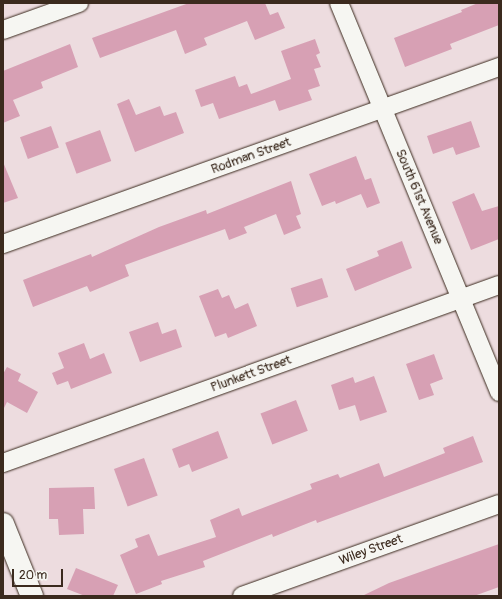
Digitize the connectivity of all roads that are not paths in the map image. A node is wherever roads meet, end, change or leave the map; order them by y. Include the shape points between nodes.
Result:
1 (79, 3) edge
2 (338, 3) edge
3 (3, 30) edge
4 (499, 67) edge
5 (382, 109) junction
6 (3, 244) edge
7 (499, 286) edge
8 (461, 299) junction
9 (499, 392) edge
10 (3, 463) edge
11 (499, 504) edge
12 (3, 524) edge
13 (32, 596) edge
14 (242, 596) edge

1 - 3 street
2 - 5 street, South 61st Avenue
4 - 5 street, Rodman Street
5 - 6 street, Rodman Street
5 - 8 street, South 61st Avenue
7 - 8 street, Plunkett Street
8 - 9 street, South 61st Avenue
8 - 10 street, Plunkett Street
11 - 14 street, Wiley Street
12 - 13 street

